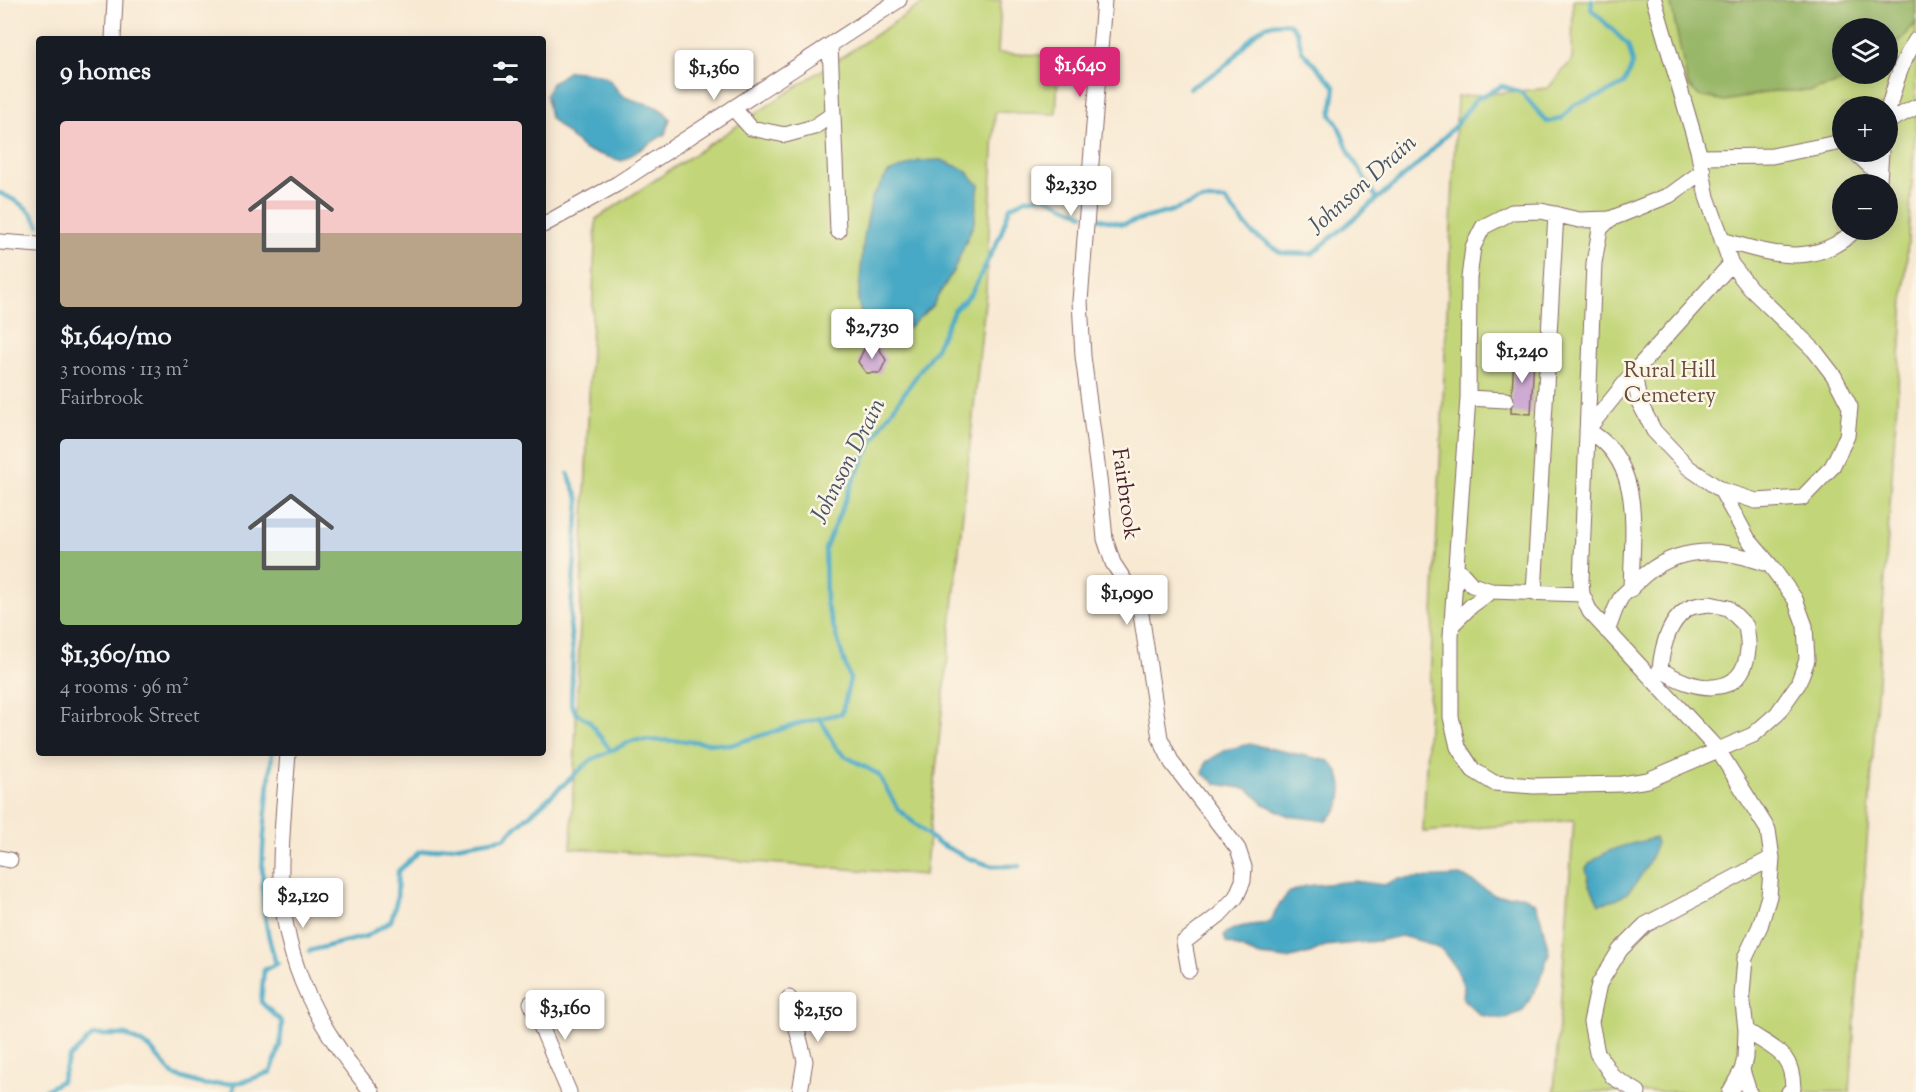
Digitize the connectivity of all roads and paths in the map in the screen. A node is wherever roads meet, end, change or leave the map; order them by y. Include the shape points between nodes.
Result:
1 (115, 0) edge
2 (899, 0) edge
3 (1104, 0) edge
4 (1655, 1) edge
5 (112, 36) edge
6 (1916, 40) edge
7 (830, 45) junction
8 (1892, 96) edge
9 (1916, 107) edge
10 (733, 108) junction
11 (833, 114) junction
12 (1898, 116) edge
13 (1832, 144) edge
14 (1700, 160) junction
15 (1864, 162) edge
16 (1874, 174) edge
17 (1556, 214) junction
18 (1610, 219) junction
19 (546, 223) edge
20 (838, 231) dead end
21 (1722, 240) junction
22 (1841, 240) edge
23 (0, 242) edge
24 (36, 245) edge
25 (1731, 264) junction
26 (1634, 372) junction
27 (1468, 398) junction
28 (1506, 400) dead end
29 (1587, 430) junction
30 (1721, 490) junction
31 (1770, 565) junction
32 (1456, 567) junction
33 (1631, 589) junction
34 (1491, 591) junction
35 (1534, 593) junction
36 (1582, 594) junction
37 (1452, 625) junction
38 (1607, 631) junction
39 (1653, 671) junction
40 (1718, 750) junction
41 (288, 756) edge
42 (1772, 858) junction
43 (1189, 970) dead end
44 (789, 998) dead end
45 (531, 1003) dead end
46 (1746, 1030) junction
47 (1742, 1070) junction
48 (372, 1092) edge
49 (569, 1092) edge
50 (800, 1092) edge
51 (1638, 1092) edge
52 (1730, 1092) edge
53 (1749, 1092) edge
54 (1789, 1092) edge

1 - 5 street
2 - 7 street
3 - 43 street, Fairbrook via 1080,301 1083,356 1108,551 1142,614 1154,708 1164,750 1238,849 1244,867 1236,897 1184,942
4 - 14 street
6 - 8 street via 1906,54
7 - 10 street
7 - 11 street
9 - 12 street
10 - 11 street via 752,128 785,135 814,127
10 - 19 street via 617,184
11 - 20 street
13 - 14 street via 1772,156
14 - 18 street via 1670,195
14 - 21 street via 1707,197
15 - 16 street
17 - 18 street via 1580,220
17 - 27 street via 1512,212 1483,227 1473,247
17 - 35 street
18 - 29 street via 1600,229 1594,263
21 - 22 street via 1776,254 1809,255
21 - 25 street
23 - 24 street
25 - 26 street
25 - 30 street via 1814,350 1834,376 1850,407 1847,436 1832,467 1802,498 1756,501
26 - 29 street
26 - 30 street via 1640,402 1654,431 1689,468
27 - 28 street
27 - 32 street
29 - 33 street via 1607,444 1622,463 1631,494
29 - 36 street
30 - 31 street via 1748,539
31 - 33 street via 1745,556 1702,551 1673,557 1647,573
31 - 40 street via 1795,599 1805,626 1807,660 1798,684 1777,714 1753,735
32 - 34 street via 1472,585
32 - 37 street
33 - 38 street via 1622,597
34 - 35 street
34 - 37 street
35 - 36 street
36 - 38 street via 1590,612
37 - 40 street via 1451,717 1458,747 1473,770 1494,783 1534,786 1639,782
38 - 39 street
39 - 39 street via 1688,684 1713,688 1730,684 1742,670 1748,650 1746,626 1728,608 1710,604 1688,608 1674,622
39 - 40 street
40 - 42 street via 1768,830
41 - 48 street via 281,860 286,928 298,972 316,1014
42 - 46 street via 1769,896 1761,926 1745,958 1742,994
42 - 51 street via 1645,925 1620,950 1599,984 1591,1022 1597,1053 1613,1077
44 - 50 street via 805,1061
45 - 49 street
46 - 47 street
46 - 54 street via 1782,1054 1792,1070 1793,1088
47 - 52 street
47 - 53 street

